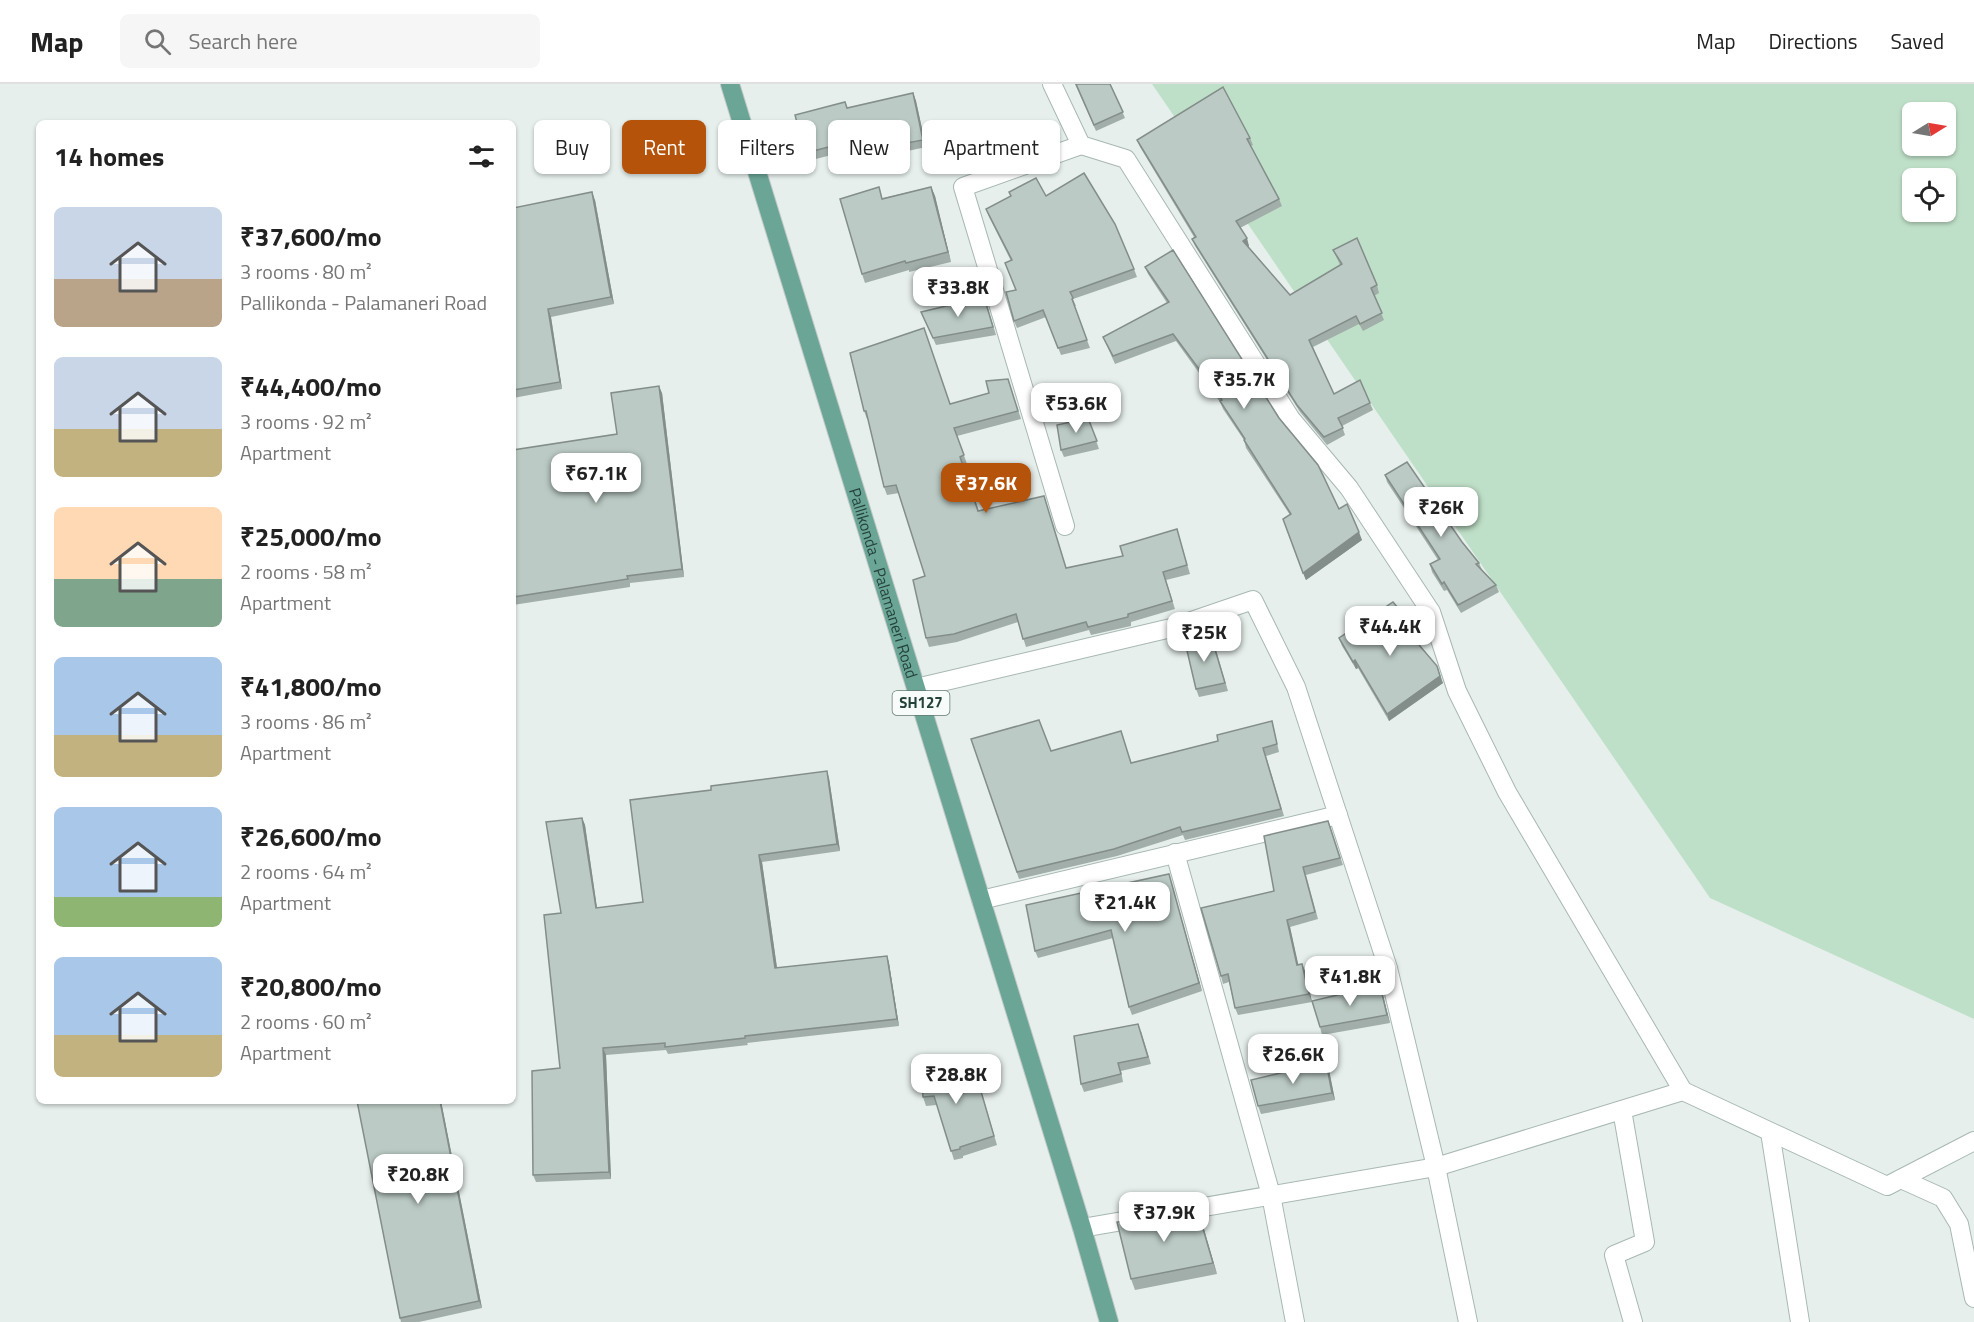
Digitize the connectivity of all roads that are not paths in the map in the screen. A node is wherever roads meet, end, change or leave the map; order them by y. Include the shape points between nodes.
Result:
1 (730, 84) edge
2 (1052, 84) edge
3 (1081, 145) junction
4 (1065, 526) dead end
5 (916, 688) junction
6 (1338, 815) junction
7 (1174, 853) junction
8 (981, 900) junction
9 (1683, 1091) junction
10 (1622, 1110) junction
11 (1770, 1132) junction
12 (1974, 1141) edge
13 (1436, 1167) junction
14 (1901, 1179) junction
15 (1271, 1195) junction
16 (1082, 1227) junction
17 (1974, 1298) edge
18 (1109, 1322) edge
19 (1295, 1322) edge
20 (1468, 1322) edge
21 (1633, 1322) edge
22 (1800, 1322) edge

1 - 5 main road, Pallikonda - Palamaneri Road / SH127
2 - 3 street
3 - 4 street via 963,187
3 - 9 street via 1126,159 1291,419 1349,488 1431,612 1457,691 1506,792
5 - 6 street via 1171,628 1253,600 1296,687
5 - 8 main road, Pallikonda - Palamaneri Road / SH127
6 - 7 street
6 - 13 street via 1388,968
7 - 8 street
7 - 15 street
8 - 16 main road, Pallikonda - Palamaneri Road / SH127
9 - 10 street
9 - 11 street
10 - 13 street
10 - 21 street via 1645,1242 1614,1255
11 - 14 street via 1887,1186
11 - 22 street
12 - 14 street
13 - 15 street
13 - 20 street
14 - 17 street via 1943,1198 1949,1207 1959,1224
15 - 16 street
15 - 19 street
16 - 18 main road, Pallikonda - Palamaneri Road / SH127

